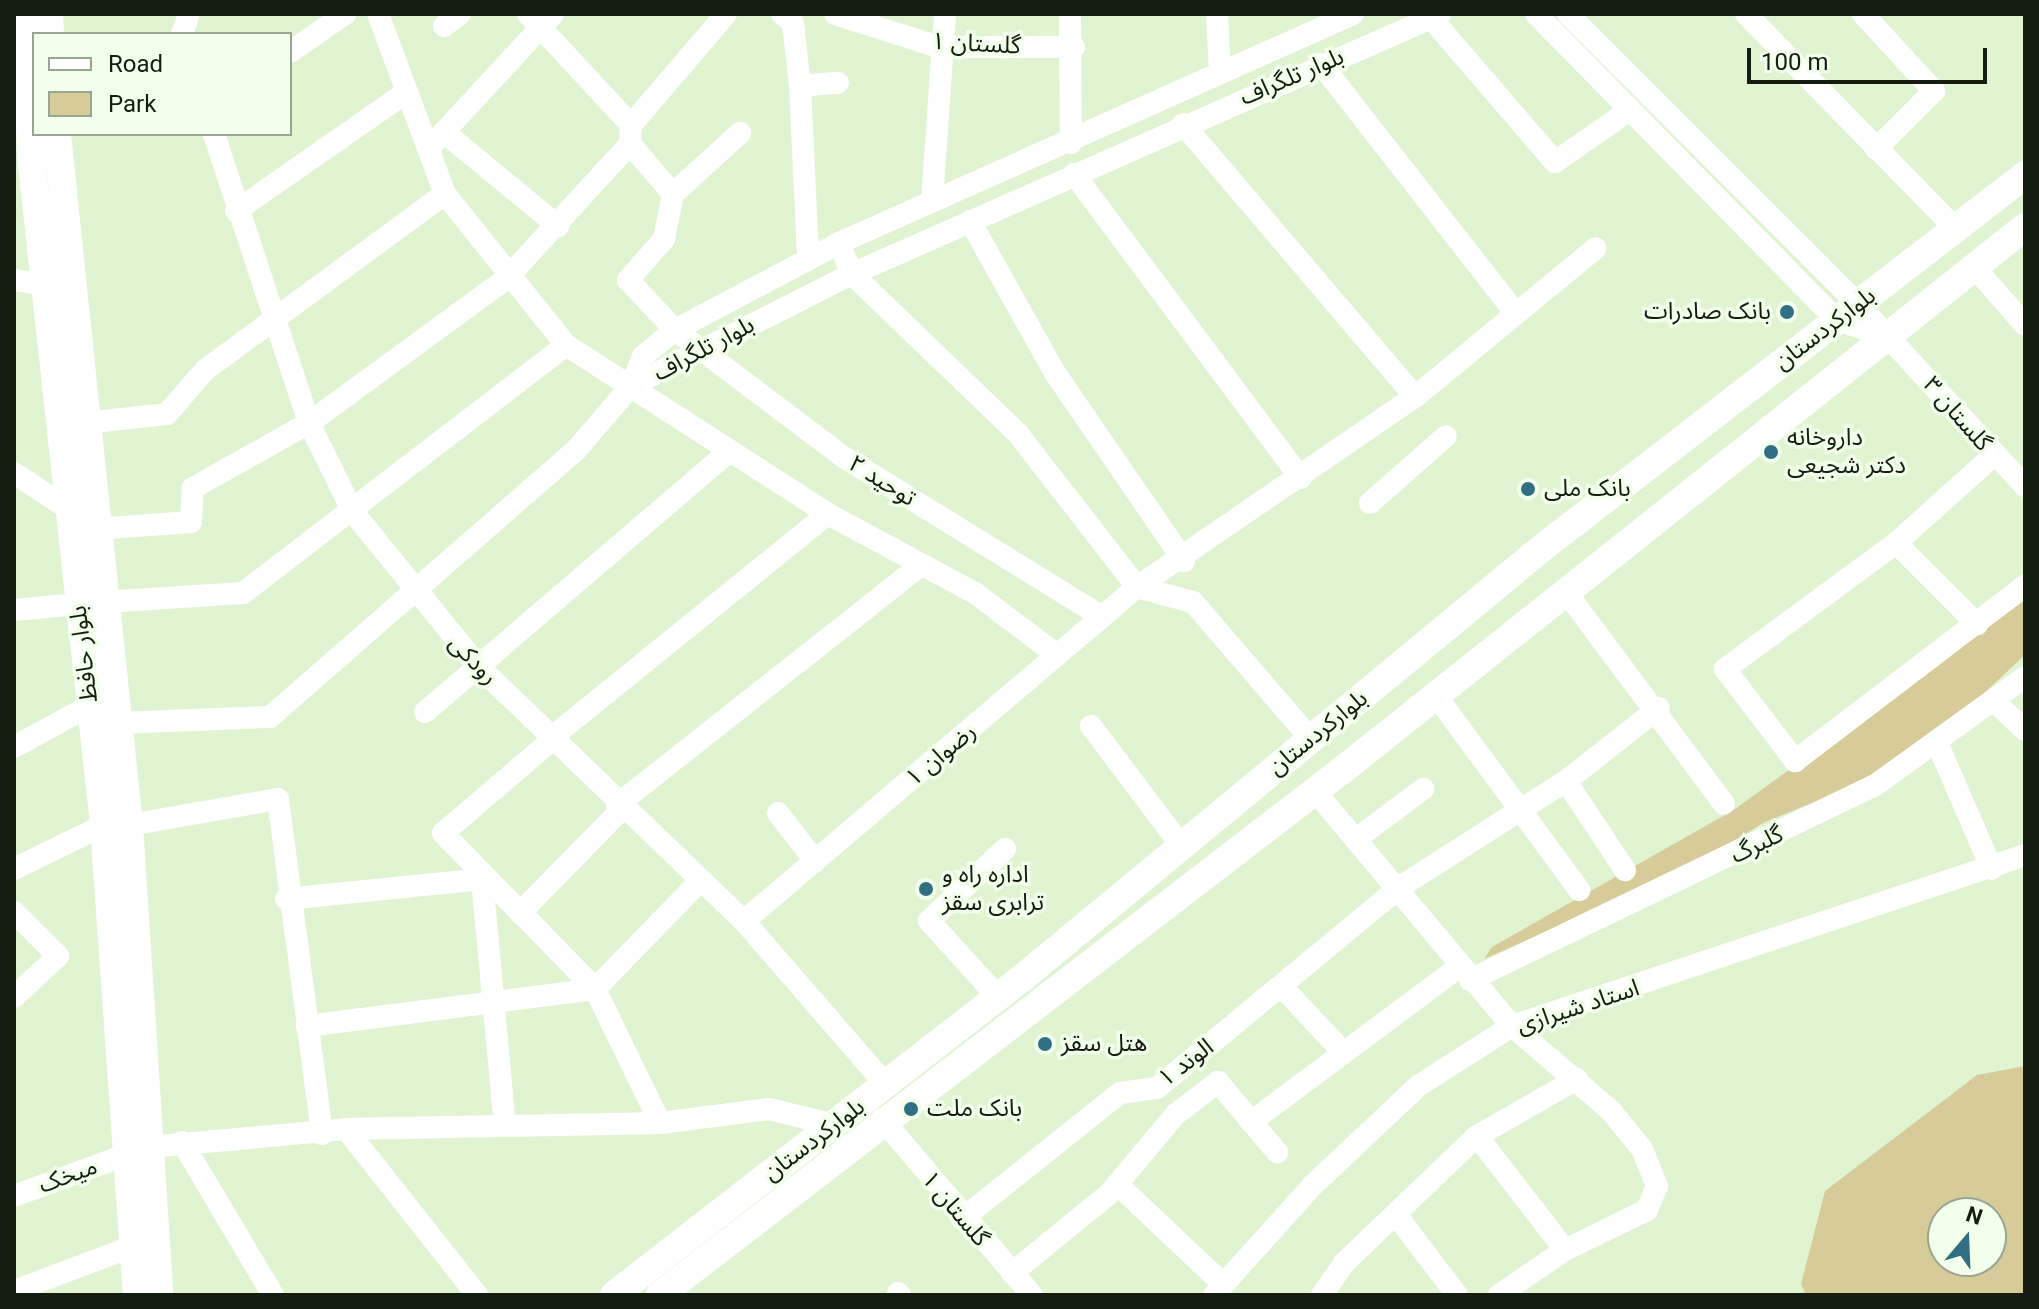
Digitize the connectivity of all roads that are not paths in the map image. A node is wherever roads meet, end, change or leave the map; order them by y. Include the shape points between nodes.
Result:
1 (49, 14) edge
2 (345, 14) edge
3 (378, 14) edge
4 (726, 14) edge
5 (782, 14) edge
6 (835, 14) edge
7 (945, 14) edge
8 (1070, 14) edge
9 (1217, 14) edge
10 (1353, 14) edge
11 (1536, 14) edge
12 (1568, 14) edge
13 (1746, 14) edge
14 (1863, 14) edge
15 (1436, 16) edge
16 (541, 19) edge
17 (1313, 21) edge
18 (34, 31) edge
19 (32, 38) edge
20 (939, 47) junction
21 (1074, 47) junction
22 (292, 51) edge
23 (1321, 64) junction
24 (1220, 73) junction
25 (21, 75) edge
26 (838, 83) dead end
27 (800, 86) junction
28 (405, 93) junction
29 (1627, 112) junction
30 (1668, 122) junction
31 (1183, 124) junction
32 (823, 125) dead end
33 (740, 133) dead end
34 (801, 133) junction
35 (630, 135) junction
36 (57, 136) edge
37 (215, 136) edge
38 (1650, 136) junction
39 (437, 140) junction
40 (1071, 143) junction
41 (1876, 149) junction
42 (23, 165) edge
43 (1074, 174) junction
44 (2025, 175) edge
45 (445, 194) junction
46 (673, 194) junction
47 (932, 201) junction
48 (236, 211) junction
49 (970, 221) junction
50 (558, 226) junction
51 (2025, 227) edge
52 (1956, 229) junction
53 (839, 243) junction
54 (1596, 248) dead end
55 (808, 258) junction
56 (1976, 269) junction
57 (852, 274) junction
58 (507, 278) junction
59 (14, 280) edge
60 (44, 285) junction
61 (1847, 311) junction
62 (1515, 312) junction
63 (275, 320) junction
64 (2025, 325) edge
65 (675, 330) junction
66 (1892, 339) junction
67 (566, 345) junction
68 (704, 346) junction
69 (631, 386) junction
70 (1415, 397) junction
71 (83, 423) junction
72 (309, 423) junction
73 (1446, 436) dead end
74 (730, 451) junction
75 (1993, 456) junction
76 (14, 473) edge
77 (1301, 478) junction
78 (2025, 486) edge
79 (1370, 503) dead end
80 (67, 508) junction
81 (353, 512) junction
82 (828, 514) junction
83 (95, 529) junction
84 (1896, 543) junction
85 (1184, 561) junction
86 (920, 566) junction
87 (2025, 586) edge
88 (1137, 587) junction
89 (1566, 592) junction
90 (415, 596) junction
91 (91, 603) junction
92 (14, 610) edge
93 (1101, 616) junction
94 (1977, 624) junction
95 (1057, 655) junction
96 (480, 668) junction
97 (2025, 677) edge
98 (1434, 693) junction
99 (1997, 704) junction
100 (91, 705) junction
101 (1659, 708) junction
102 (425, 712) dead end
103 (119, 723) junction
104 (1091, 726) dead end
105 (2025, 730) edge
106 (552, 739) junction
107 (1311, 739) junction
108 (1938, 745) junction
109 (14, 747) edge
110 (1566, 781) junction
111 (1423, 789) dead end
112 (1314, 790) junction
113 (1724, 804) dead end
114 (619, 807) junction
115 (1523, 809) junction
116 (778, 813) dead end
117 (116, 825) junction
118 (1356, 839) junction
119 (1180, 844) junction
120 (1005, 849) dead end
121 (2025, 855) edge
122 (815, 861) junction
123 (14, 869) edge
124 (1992, 869) junction
125 (1625, 870) dead end
126 (482, 879) junction
127 (698, 883) junction
128 (1400, 887) junction
129 (1579, 890) dead end
130 (286, 899) junction
131 (14, 912) edge
132 (520, 913) junction
133 (744, 921) junction
134 (1465, 974) junction
135 (1282, 987) junction
136 (595, 989) junction
137 (14, 997) edge
138 (998, 997) junction
139 (493, 1004) junction
140 (307, 1026) junction
141 (1512, 1026) junction
142 (1342, 1051) junction
143 (1193, 1056) junction
144 (1577, 1079) junction
145 (1218, 1082) junction
146 (887, 1086) junction
147 (882, 1119) junction
148 (1251, 1122) junction
149 (660, 1123) junction
150 (830, 1124) junction
151 (505, 1126) junction
152 (346, 1129) junction
153 (322, 1134) junction
154 (1477, 1136) junction
155 (182, 1142) junction
156 (150, 1147) junction
157 (1277, 1152) dead end
158 (123, 1156) junction
159 (1117, 1184) junction
160 (14, 1196) edge
161 (1397, 1216) junction
162 (962, 1219) junction
163 (131, 1247) junction
164 (1565, 1250) junction
165 (1012, 1273) junction
166 (1219, 1289) edge
167 (14, 1291) edge
168 (138, 1293) edge
169 (273, 1295) edge
170 (477, 1295) edge
171 (614, 1295) edge
172 (660, 1295) edge
173 (1032, 1295) edge
174 (1322, 1295) edge
175 (1457, 1295) edge
176 (1499, 1295) edge

1 - 18 main road, بلوار حافظ
2 - 22 street
3 - 28 street
4 - 35 street
5 - 27 street via 793,23
6 - 20 street, گلستان ۱
7 - 20 street
8 - 21 street
9 - 24 street
10 - 17 street, بلوار تلگراف
11 - 29 street
12 - 30 street
13 - 41 street
14 - 41 street via 1934,91
15 - 23 street, بلوار تلگراف
15 - 29 street via 1555,162
16 - 35 street
16 - 39 street
17 - 24 street, بلوار تلگراف
19 - 25 main road, بلوار حافظ
20 - 21 street, گلستان ۱
20 - 47 street
21 - 40 street
23 - 31 street, بلوار تلگراف
23 - 62 street
24 - 40 street, بلوار تلگراف
25 - 42 main road, بلوار حافظ
26 - 27 street
27 - 34 street
28 - 39 street
28 - 48 street
29 - 38 street
30 - 38 street
30 - 61 street
31 - 43 street, بلوار تلگراف
31 - 70 street
32 - 34 street
33 - 46 street
34 - 55 street via 815,195
35 - 46 street
35 - 50 street
36 - 71 main road, بلوار حافظ
37 - 48 street, رودکی
38 - 61 street
39 - 45 street
39 - 50 street
40 - 47 street, بلوار تلگراف
41 - 52 street
42 - 60 main road, بلوار حافظ
43 - 49 street, بلوار تلگراف
43 - 77 street
44 - 52 main road, بلوارکردستان
45 - 58 street
45 - 63 street
46 - 65 street, توحید ۲ via 664,239 628,280
47 - 53 street, بلوار تلگراف
48 - 63 street, رودکی
49 - 57 street, بلوار تلگراف
49 - 85 street via 1055,373
50 - 58 street
51 - 56 main road, بلوارکردستان
52 - 61 main road, بلوارکردستان
53 - 55 street, بلوار تلگراف
53 - 57 street
54 - 62 street, رضوان ۱
55 - 65 street, بلوار تلگراف
56 - 64 street
56 - 66 main road, بلوارکردستان
57 - 68 street, بلوار تلگراف
57 - 88 street via 1018,434
58 - 67 street
58 - 72 street
59 - 60 street
60 - 80 main road, بلوار حافظ
61 - 66 street, گلستان ۳
61 - 107 main road, بلوارکردستان
62 - 70 street, رضوان ۱
63 - 71 street via 205,370 167,414
63 - 72 street, رودکی
65 - 68 street, توحید ۲
65 - 69 street, بلوار تلگراف via 643,356
66 - 75 street, گلستان ۳
66 - 89 main road, بلوارکردستان
67 - 69 street
67 - 81 street
68 - 69 street, بلوار تلگراف
68 - 93 street, توحید ۲ via 845,458
69 - 74 street
69 - 90 street via 576,450
70 - 77 street, رضوان ۱
71 - 83 main road, بلوار حافظ
72 - 81 street, رودکی
72 - 83 street via 193,488 191,522
73 - 79 street
74 - 82 street
74 - 96 street
75 - 78 street, گلستان ۳
75 - 84 street
76 - 80 street
77 - 85 street, رضوان ۱
80 - 91 main road, بلوار حافظ
81 - 90 street, رودکی
81 - 91 street via 243,593
82 - 86 street
82 - 106 street
83 - 91 main road, بلوار حافظ
84 - 94 street
84 - 94 street via 1725,669 1795,761
85 - 88 street, رضوان ۱
86 - 95 street via 975,593
86 - 114 street
87 - 94 street
88 - 93 street, رضوان ۱
88 - 107 street via 1193,602
89 - 98 main road, بلوارکردستان
89 - 101 street
90 - 96 street, رودکی
90 - 103 street via 270,717
91 - 92 street
91 - 100 main road, بلوار حافظ
91 - 103 main road, بلوار حافظ
93 - 95 street, رضوان ۱
95 - 122 street, رضوان ۱
96 - 102 street
96 - 106 street, رودکی
97 - 99 street, گلبرگ
98 - 112 main road, بلوارکردستان
98 - 115 street
99 - 105 street
99 - 108 street, گلبرگ
100 - 109 street
100 - 117 main road, بلوار حافظ
101 - 110 street, الوند ۱
101 - 113 street
103 - 117 main road, بلوار حافظ
104 - 119 street
106 - 114 street, رودکی
106 - 126 street via 443,833
107 - 119 main road, بلوارکردستان
108 - 124 street
108 - 134 street, گلبرگ via 1801,824
110 - 115 street, الوند ۱
110 - 125 street
111 - 118 street
112 - 118 street
112 - 147 main road, بلوارکردستان
114 - 127 street, رودکی
114 - 132 street
115 - 128 street, الوند ۱
115 - 129 street
116 - 122 street
117 - 123 street
117 - 130 street via 278,799
117 - 156 main road, بلوار حافظ
117 - 158 main road, بلوار حافظ
118 - 128 street
119 - 138 main road, بلوارکردستان
120 - 138 street via 929,921
121 - 124 street, استاد شیرازی
122 - 133 street, رضوان ۱
124 - 141 street, استاد شیرازی
126 - 130 street
126 - 132 street
126 - 139 street
127 - 133 street, رودکی
127 - 136 street
128 - 134 street
128 - 135 street, الوند ۱
130 - 140 street
131 - 137 street via 58,956
132 - 136 street
133 - 146 street, رودکی
134 - 141 street
134 - 142 street, گلبرگ
135 - 142 street
135 - 143 street, الوند ۱
136 - 139 street
136 - 149 street
138 - 146 main road, بلوارکردستان
139 - 140 street
139 - 151 street
140 - 153 street
141 - 144 street
141 - 166 street, استاد شیرازی via 1418,1086
142 - 148 street, گلبرگ
143 - 145 street
143 - 162 street, الوند ۱ via 1157,1088 1120,1093
144 - 154 street
144 - 164 street via 1642,1149 1657,1186 1647,1210
145 - 148 street
145 - 159 street via 1176,1114
146 - 150 main road, بلوارکردستان
147 - 162 street, گلستان ۱
147 - 172 main road, بلوارکردستان
148 - 157 street
149 - 150 street via 769,1109
149 - 151 street
150 - 171 main road, بلوارکردستان
151 - 152 street
152 - 153 street
152 - 170 street
153 - 155 street
154 - 161 street
154 - 164 street
155 - 156 street
155 - 169 street
156 - 168 main road, بلوار حافظ
158 - 160 street, میخک
158 - 163 main road, بلوار حافظ
159 - 165 street
159 - 166 street
161 - 174 street via 1344,1263
161 - 175 street
162 - 165 street, گلستان ۱
163 - 167 street
163 - 168 main road, بلوار حافظ
164 - 176 street
165 - 173 street, گلستان ۱

